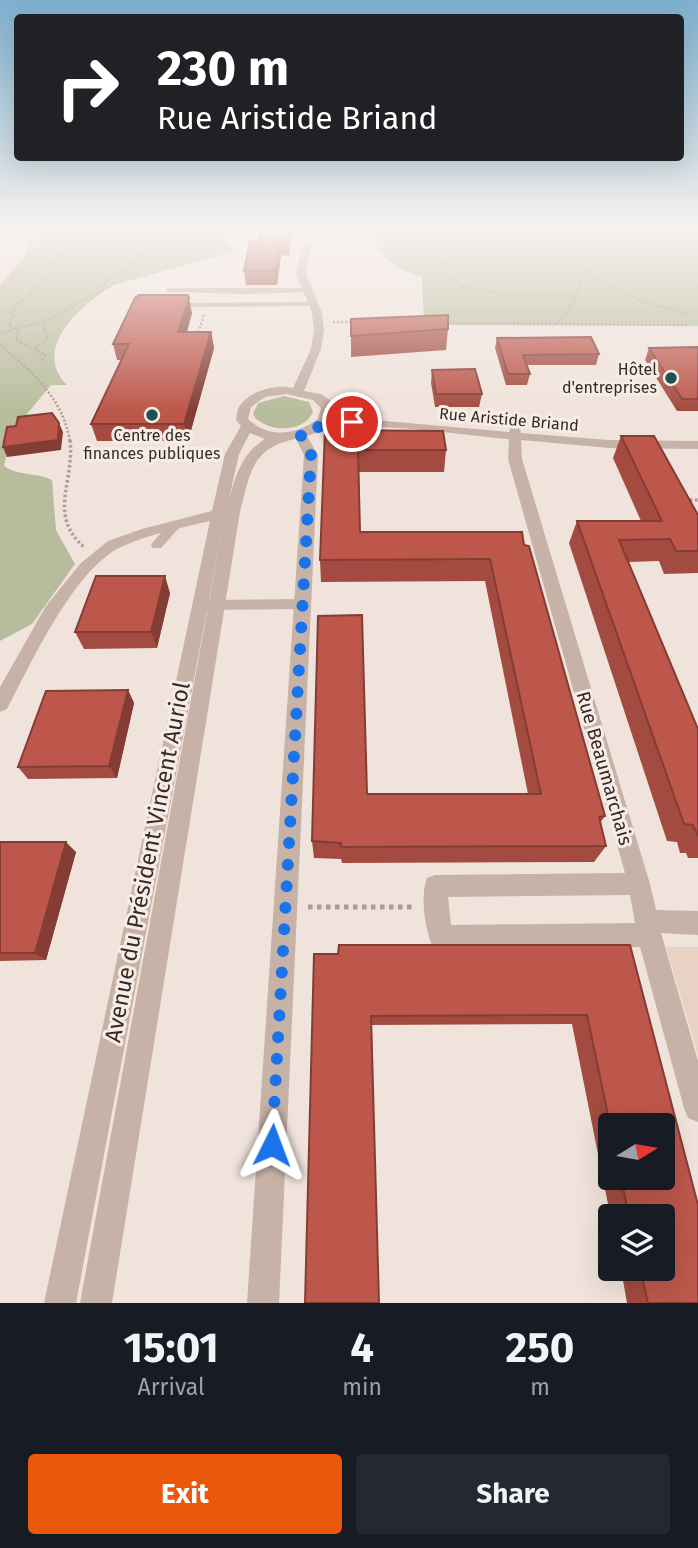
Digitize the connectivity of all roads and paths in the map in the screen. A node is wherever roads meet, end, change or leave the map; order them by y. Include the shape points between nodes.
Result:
1 (32, 290) edge
2 (101, 290) edge
3 (170, 290) dead end
4 (309, 290) joint
5 (474, 290) edge
6 (613, 290) edge
7 (577, 292) joint
8 (314, 304) junction
9 (165, 305) edge
10 (201, 305) junction
11 (686, 314) dead end
12 (45, 321) junction
13 (318, 322) junction
14 (360, 322) edge
15 (444, 323) edge
16 (555, 324) junction
17 (687, 325) dead end
18 (18, 330) junction
19 (0, 333) edge
20 (185, 336) edge
21 (0, 344) edge
22 (36, 348) junction
23 (42, 360) dead end
24 (298, 391) junction
25 (323, 402) junction
26 (247, 426) junction
27 (299, 433) junction
28 (515, 433) junction
29 (698, 436) edge
30 (698, 445) edge
31 (698, 500) edge
32 (687, 511) edge
33 (225, 512) junction
34 (175, 525) junction
35 (157, 545) dead end
36 (99, 557) junction
37 (303, 604) junction
38 (208, 605) junction
39 (21, 663) junction
40 (0, 666) edge
41 (0, 704) edge
42 (639, 884) junction
43 (436, 907) junction
44 (286, 908) junction
45 (698, 923) edge
46 (648, 928) junction
47 (698, 1108) edge
48 (60, 1303) edge
49 (96, 1303) edge
50 (263, 1303) edge

1 - 18 path via 32,295 13,307 9,325
2 - 12 path
3 - 4 lane
4 - 8 street
5 - 7 path via 526,296
6 - 11 path via 643,304
7 - 16 path via 567,313
8 - 10 lane
8 - 13 street
9 - 10 lane
10 - 20 path via 204,313 197,336
12 - 18 path
12 - 22 path via 48,338
13 - 14 path
13 - 24 street via 316,349
15 - 16 path
16 - 17 path
18 - 19 path
18 - 22 path via 16,340
21 - 36 path via 63,412 71,455 64,522 73,540
22 - 23 path via 45,355
24 - 25 street, Rue Aristide Briand
24 - 26 street, Avenue du Président Vincent Auriol via 273,391 252,399 242,412
25 - 27 street via 327,414
25 - 28 street, Rue Aristide Briand via 350,413
26 - 27 street via 266,435
26 - 33 street, Avenue du Président Vincent Auriol via 232,454
27 - 28 street, Rue Aristide Briand via 352,422
27 - 33 street, Avenue du Président Vincent Auriol via 268,441 251,454
27 - 37 street via 311,455
28 - 29 street, Rue Aristide Briand
28 - 30 street, Rue Aristide Briand via 609,444
28 - 42 street, Rue Beaumarchais via 515,458
31 - 32 path via 681,500
33 - 34 street
33 - 38 street, Avenue du Président Vincent Auriol
34 - 35 lane
34 - 36 street via 113,545
36 - 39 street via 52,610
37 - 38 lane
37 - 44 street
38 - 48 street, Avenue du Président Vincent Auriol
38 - 49 street, Avenue du Président Vincent Auriol
39 - 40 street
39 - 41 street
42 - 43 street via 435,886
42 - 46 street, Rue Beaumarchais
43 - 44 path
43 - 46 street via 440,937
44 - 50 street
45 - 46 street
46 - 47 street, Rue Beaumarchais

